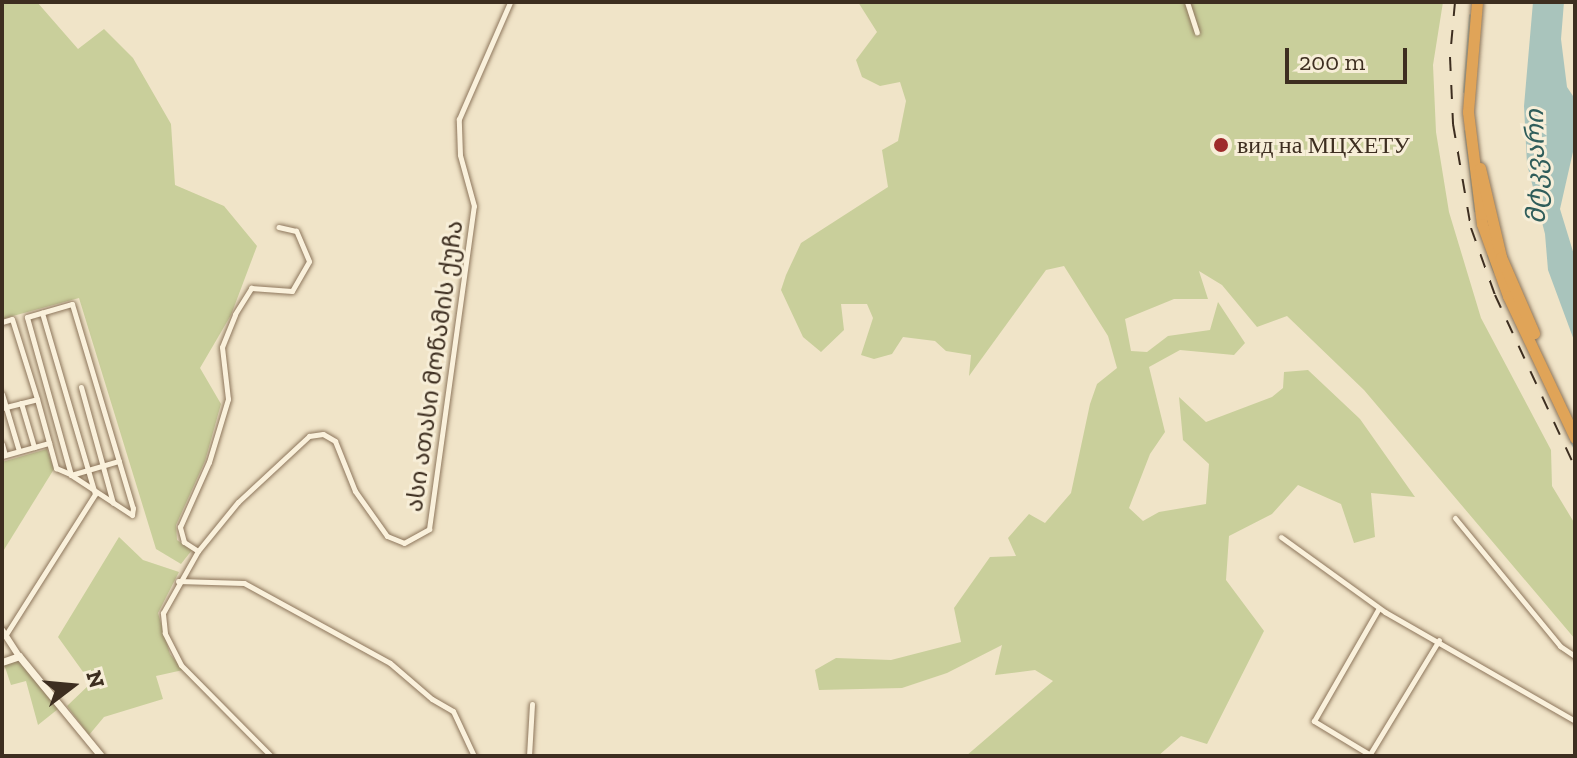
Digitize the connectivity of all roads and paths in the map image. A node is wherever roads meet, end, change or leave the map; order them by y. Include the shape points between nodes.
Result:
1 (510, 2) edge
2 (1187, 2) edge
3 (1477, 2) edge
4 (1485, 2) edge
5 (1197, 32) dead end
6 (278, 227) dead end
7 (42, 313) junction
8 (2, 322) edge
9 (53, 350) junction
10 (38, 355) junction
11 (81, 387) dead end
12 (2, 394) edge
13 (37, 399) junction
14 (21, 403) junction
15 (4, 408) edge
16 (1575, 421) edge
17 (1575, 438) edge
18 (49, 443) junction
19 (2, 444) edge
20 (34, 447) junction
21 (19, 451) junction
22 (4, 456) edge
23 (119, 461) junction
24 (103, 465) junction
25 (88, 470) junction
26 (71, 475) junction
27 (95, 494) junction
28 (113, 504) junction
29 (1455, 518) dead end
30 (1281, 537) dead end
31 (198, 551) junction
32 (178, 581) junction
33 (1379, 608) junction
34 (4, 633) edge
35 (1439, 640) junction
36 (19, 656) junction
37 (1575, 656) edge
38 (2, 662) edge
39 (532, 704) dead end
40 (1575, 721) edge
41 (1371, 755) edge
42 (101, 756) edge
43 (271, 756) edge
44 (474, 756) edge
45 (529, 756) edge

1 - 31 street, ასი ათასი მოწამის ქუჩა via 459,119 460,155 474,206 429,529 404,543 387,536 355,491 340,448 328,435 317,434 284,455
2 - 5 street
3 - 17 highway via 1468,112 1482,224 1508,296
4 - 16 highway via 1476,98 1484,194 1510,279
6 - 31 street via 296,231 309,261 292,291 251,288 222,347 228,399 209,462 180,527 184,542
7 - 9 street
7 - 10 street via 27,317
7 - 23 street via 75,307
8 - 13 street via 12,319
9 - 10 street
9 - 25 street
10 - 26 street
11 - 24 street
12 - 15 street
13 - 14 street
13 - 18 street
14 - 15 street
14 - 20 street
15 - 21 street
18 - 20 street
18 - 26 street via 56,468
19 - 22 street
20 - 21 street
21 - 22 street
23 - 24 street
23 - 28 street via 132,515
24 - 25 street
24 - 28 street
25 - 26 street
25 - 27 street
26 - 27 street
27 - 28 street
27 - 34 street
29 - 37 street via 1560,646
30 - 33 street
31 - 32 street, ასი ათასი მოწამის ქუჩა
32 - 43 street, ასი ათასი მოწამის ქუჩა via 162,622 171,647 181,665
32 - 44 street via 244,583 390,663 453,711
33 - 35 street
33 - 41 street via 1314,721
34 - 36 street
35 - 40 street
35 - 41 street
36 - 38 main road
36 - 42 main road
39 - 45 street

